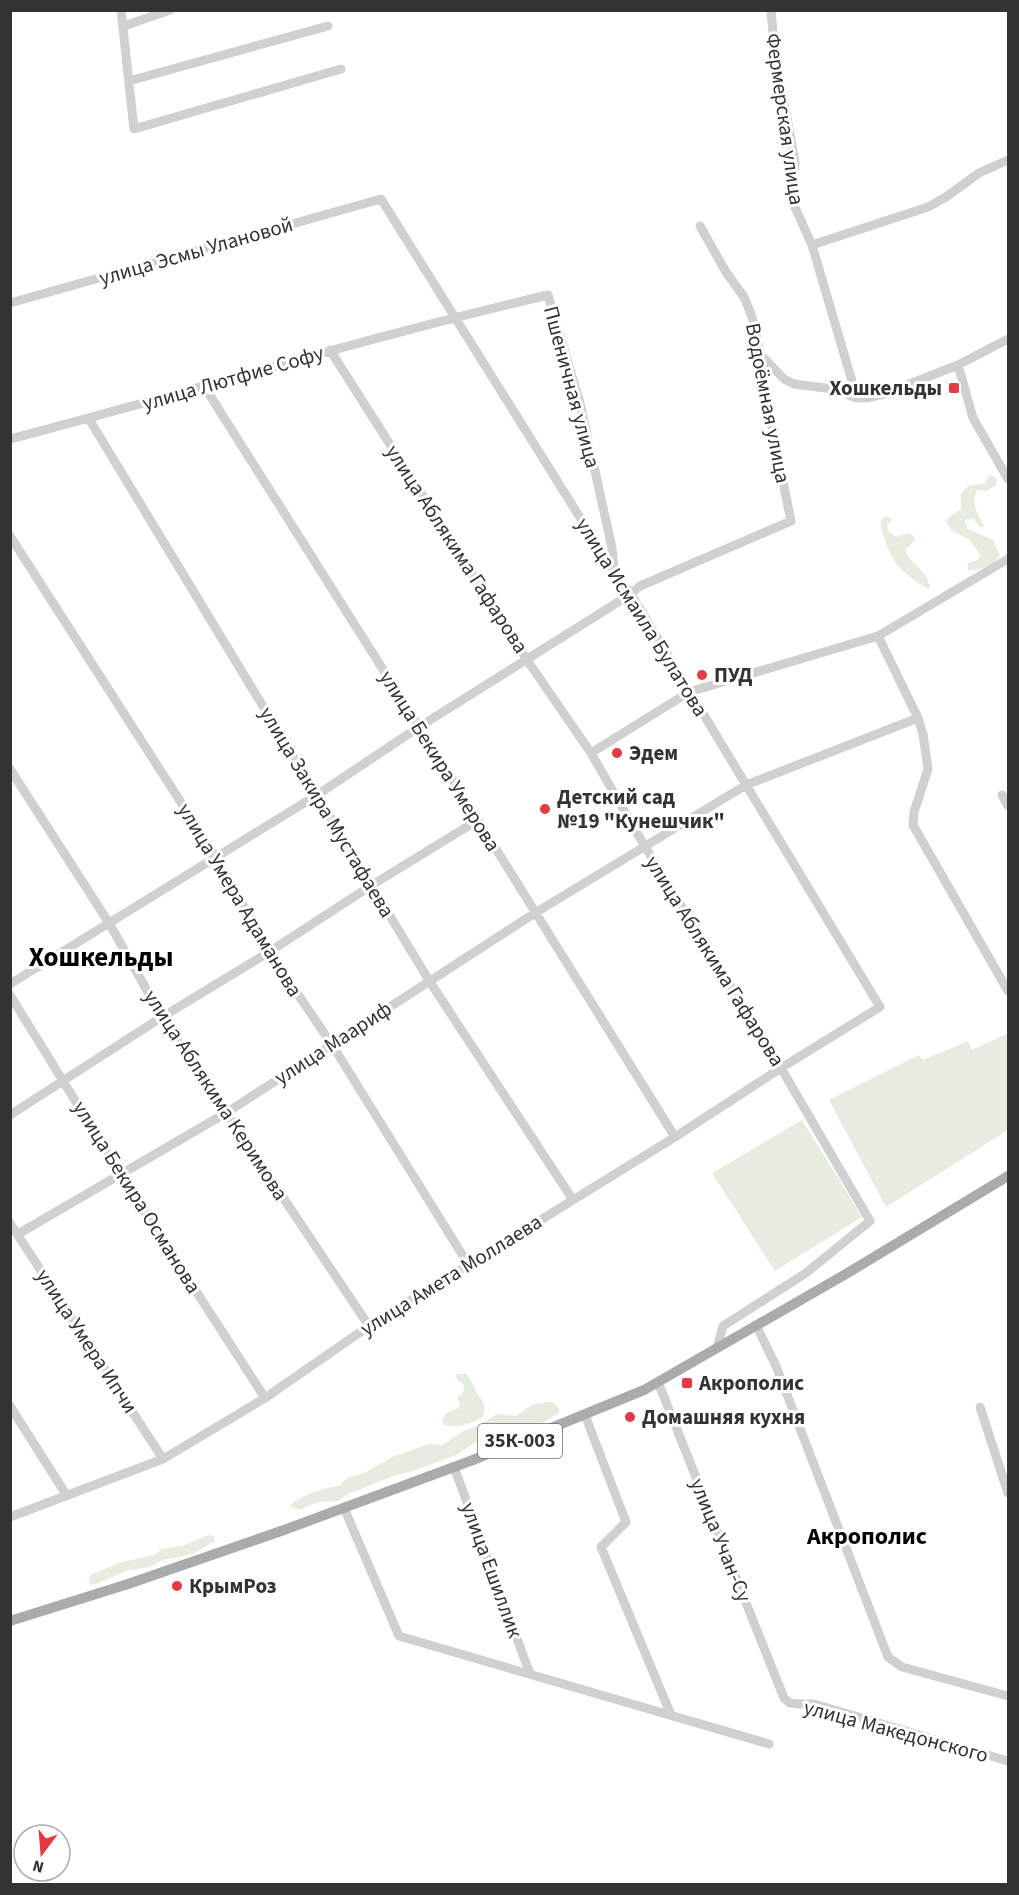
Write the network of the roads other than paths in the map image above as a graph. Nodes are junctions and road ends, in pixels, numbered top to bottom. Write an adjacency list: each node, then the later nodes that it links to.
1 (121, 10): 4 (street)
2 (170, 10): 4 (street)
3 (771, 10): 11 (street, Фермерская улица)
4 (124, 26): 7 (street)
5 (328, 26): 7 (street)
6 (341, 69): 7 (street)
7 (129, 81)
8 (1008, 160): 11 (street)
9 (381, 199): 12 (street, улица Эсмы Улановой); 13 (street, улица Исмаила Булатова)
10 (700, 226): 16 (street, Водоёмная улица)
11 (812, 245): 19 (street, Фермерская улица)
12 (10, 303)
13 (455, 317): 15 (street, улица Лютфие Софу); 25 (street, улица Исмаила Булатова); 25 (street, Пшеничная улица)
14 (1008, 339): 17 (street)
15 (330, 350): 18 (street, улица Лютфие Софу); 28 (street, улица Аблякима Гафарова)
16 (760, 356): 19 (street); 26 (street, Водоёмная улица)
17 (958, 365): 19 (street); 22 (street)
18 (204, 386): 20 (street, улица Лютфие Софу); 31 (street, улица Бекира Умерова)
19 (857, 398)
20 (89, 419): 21 (street, улица Лютфие Софу); 35 (street, улица Закира Мустафаева)
21 (10, 439)
22 (1008, 479)
23 (10, 537): 40 (street, улица Умера Адаманова)
24 (1008, 559): 27 (street)
25 (614, 572): 26 (street, улица Исмаила Булатова)
26 (631, 594): 28 (street); 29 (street, улица Исмаила Булатова)
27 (878, 636): 29 (street); 30 (street)
28 (527, 660): 31 (street); 32 (street, улица Аблякима Гафарова)
29 (689, 692): 32 (street); 34 (street, улица Исмаила Булатова)
30 (918, 718): 34 (street, улица Маариф); 47 (street)
31 (419, 727): 35 (street); 38 (street, улица Бекира Умерова)
32 (591, 753): 39 (street, улица Аблякима Гафарова)
33 (10, 769): 43 (street, улица Аблякима Керимова)
34 (746, 785): 39 (street, улица Маариф); 49 (street, улица Исмаила Булатова)
35 (317, 795): 40 (street); 41 (street, улица Закира Мустафаева)
36 (1002, 795): 37 (street)
37 (1008, 806)
38 (478, 819): 41 (street); 42 (street, улица Бекира Умерова)
39 (644, 845): 42 (street, улица Маариф); 52 (street, улица Аблякима Гафарова)
40 (216, 857): 43 (street); 44 (street, улица Умера Адаманова)
41 (372, 885): 44 (street); 45 (street, улица Закира Мустафаева)
42 (535, 913): 45 (street, улица Маариф); 56 (street, улица Бекира Умерова)
43 (109, 923): 46 (street); 50 (street, улица Аблякима Керимова)
44 (269, 952): 50 (street); 51 (street, улица Умера Адаманова)
45 (430, 982): 51 (street, улица Маариф); 59 (street, улица Закира Мустафаева)
46 (10, 984)
47 (1008, 991)
48 (10, 995): 53 (street, улица Бекира Османова)
49 (880, 1007): 52 (street, улица Амета Моллаева)
50 (162, 1017): 53 (street); 54 (street, улица Аблякима Керимова)
51 (331, 1043): 54 (street, улица Маариф); 62 (street, улица Умера Адаманова)
52 (781, 1068): 56 (street, улица Амета Моллаева); 65 (street, улица Аблякима Гафарова)
53 (64, 1082): 55 (street); 57 (street, улица Бекира Османова)
54 (226, 1113): 57 (street, улица Маариф); 64 (street, улица Аблякима Керимова)
55 (10, 1116)
56 (675, 1137): 59 (street, улица Амета Моллаева)
57 (121, 1175): 61 (street, улица Маариф); 67 (street, улица Бекира Османова)
58 (1008, 1176): 63 (main road, 35К-003)
59 (573, 1200): 62 (street, улица Амета Моллаева)
60 (10, 1223): 61 (street, улица Умера Ипчи)
61 (18, 1234): 71 (street, улица Умера Ипчи)
62 (468, 1264): 64 (street, улица Амета Моллаева)
63 (756, 1325): 65 (main road, 35К-003); 79 (street)
64 (369, 1326): 67 (street, улица Амета Моллаева)
65 (717, 1348): 66 (main road, 35К-003)
66 (658, 1382): 70 (main road, 35К-003); 80 (street, улица Учан-Су)
67 (265, 1398): 71 (street, улица Амета Моллаева)
68 (10, 1406): 74 (street)
69 (980, 1407): 73 (street)
70 (585, 1415): 72 (main road, 35К-003); 81 (street)
71 (163, 1460): 74 (street, улица Амета Моллаева)
72 (454, 1467): 75 (main road, 35К-003); 78 (street, улица Ешиллик)
73 (1008, 1493)
74 (67, 1496): 76 (street, улица Амета Моллаева)
75 (344, 1508): 77 (main road, 35К-003); 78 (street)
76 (10, 1517)
77 (10, 1621)
78 (530, 1674): 81 (street)
79 (1008, 1696)
80 (784, 1698): 83 (street, улица Македонского)
81 (671, 1715): 82 (street)
82 (770, 1744)
83 (1008, 1761)

